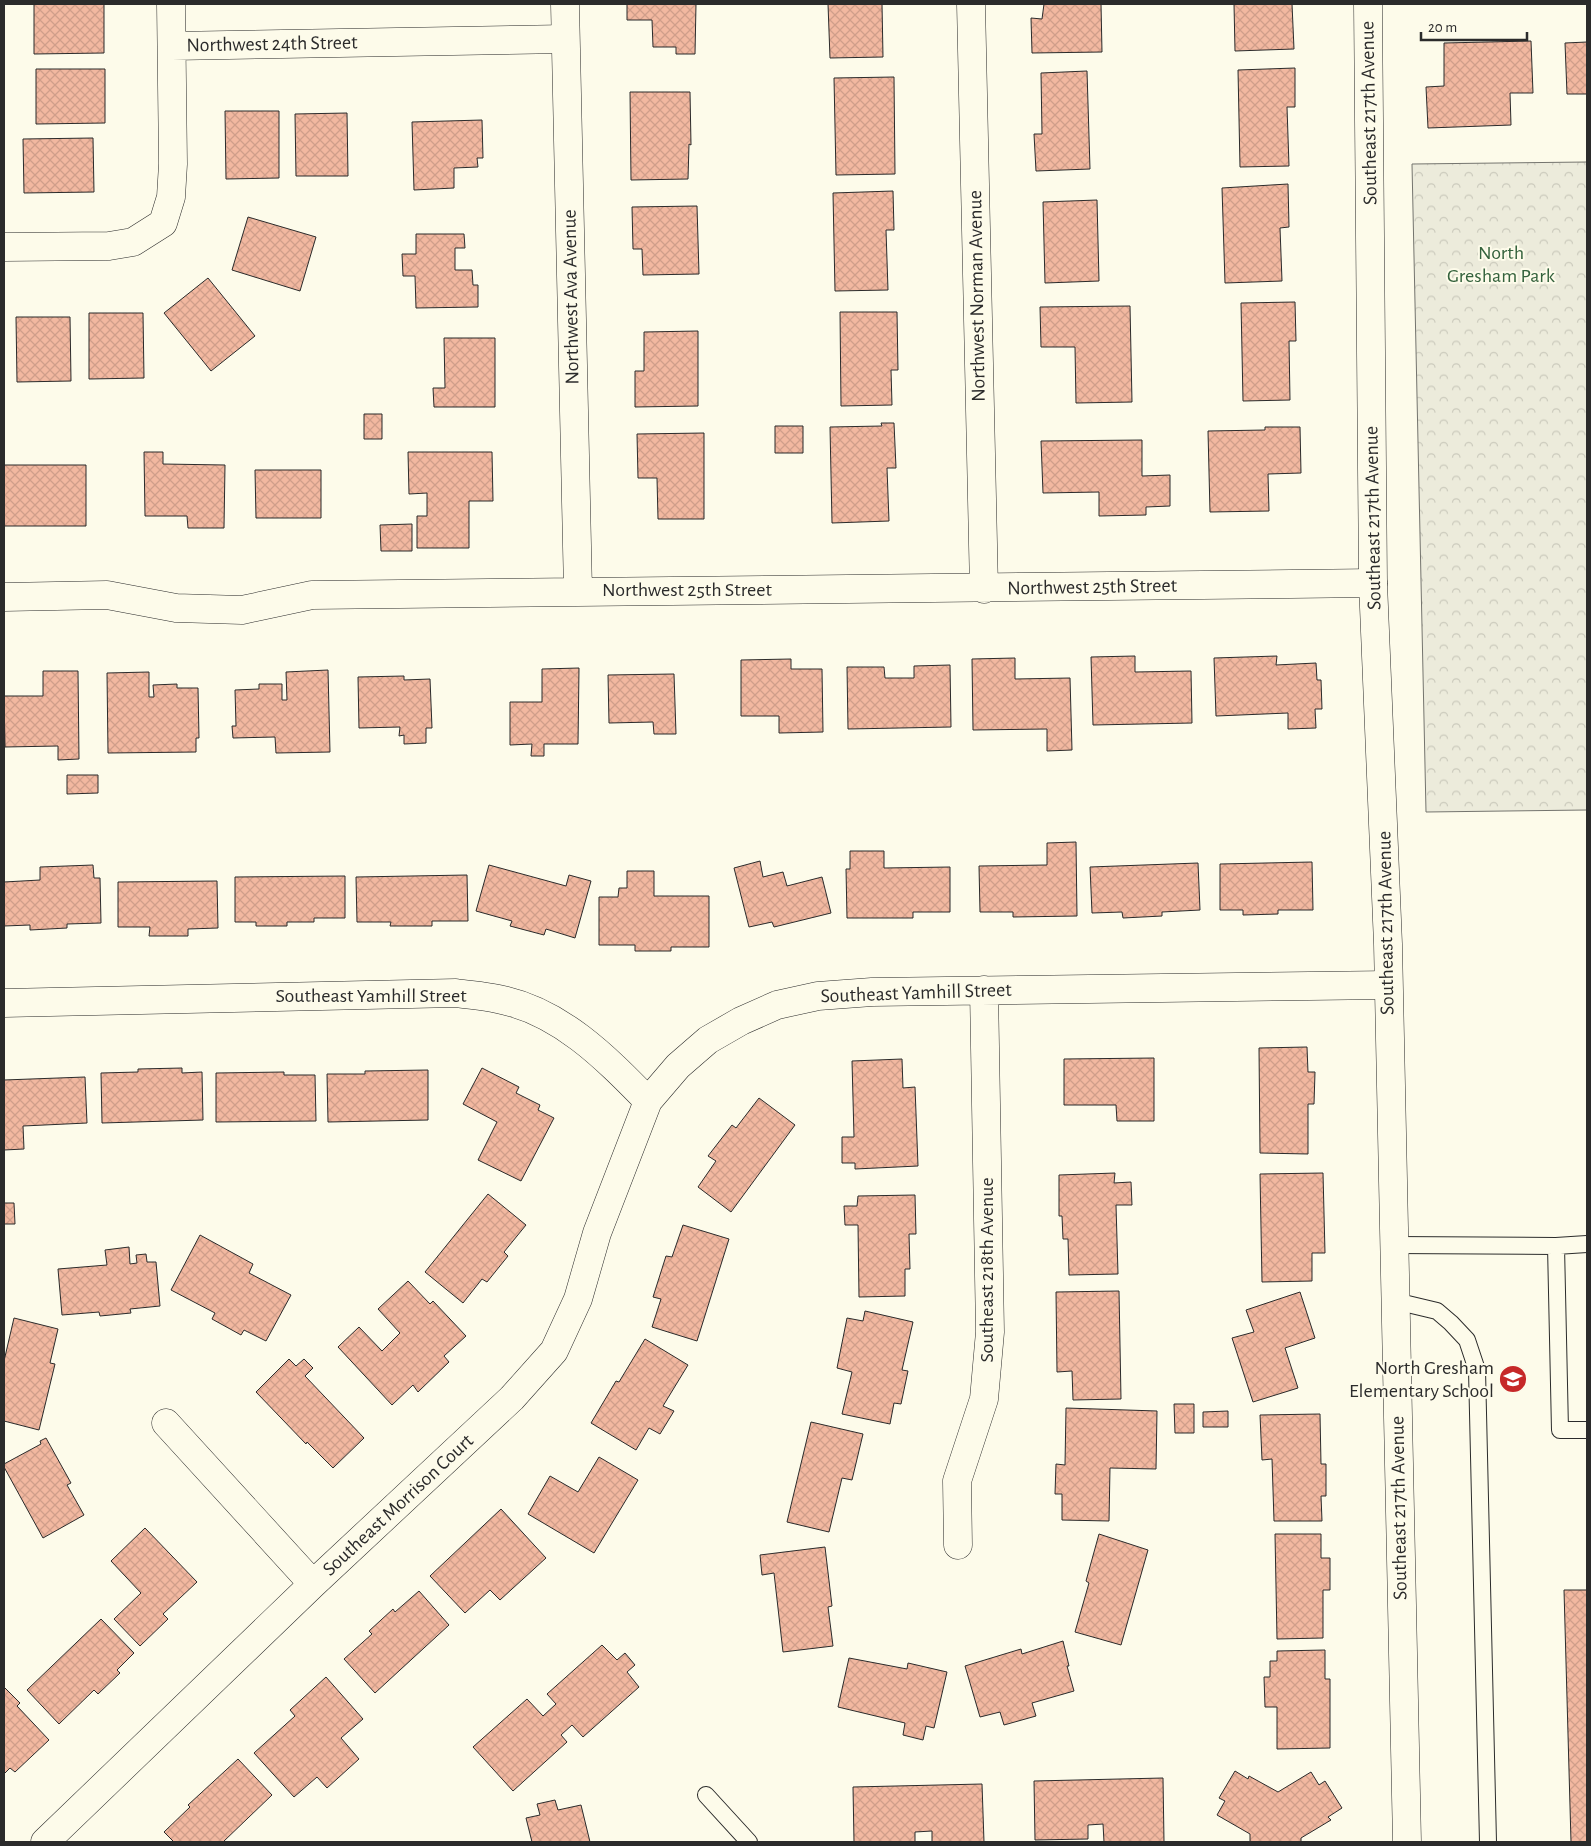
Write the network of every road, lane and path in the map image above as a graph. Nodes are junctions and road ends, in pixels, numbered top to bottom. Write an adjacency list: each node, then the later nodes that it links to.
1 (171, 4): 6 (street)
2 (565, 4): 5 (street, Northwest Ava Avenue)
3 (971, 4): 9 (street, Northwest Norman Avenue)
4 (1368, 4): 8 (street, Southeast 217th Avenue)
5 (565, 39): 6 (street, Northwest 24th Street); 10 (street, Northwest Ava Avenue)
6 (172, 46): 7 (street, Northwest 24th Street)
7 (4, 247)
8 (1373, 583): 9 (street, Northwest 25th Street); 12 (street, Southeast 217th Avenue)
9 (984, 589): 10 (street, Northwest 25th Street)
10 (578, 591): 11 (street, Northwest 25th Street)
11 (4, 597)
12 (1388, 985): 13 (street, Southeast Yamhill Street); 17 (street, Southeast 217th Avenue)
13 (984, 990): 15 (street, Southeast Yamhill Street); 22 (street, Southeast 218th Avenue)
14 (4, 1003): 15 (street, Southeast Yamhill Street)
15 (648, 1101): 23 (street, Southeast Morrison Court)
16 (1587, 1244): 18 (lane)
17 (1393, 1245): 18 (lane); 19 (street, Southeast 217th Avenue)
18 (1556, 1246): 21 (lane)
19 (1395, 1301): 27 (street, Southeast 217th Avenue); 28 (lane)
20 (166, 1423): 23 (street)
21 (1587, 1430)
22 (958, 1545)
23 (314, 1584): 25 (street, Southeast Morrison Court)
24 (706, 1795): 26 (lane)
25 (46, 1842)
26 (749, 1842)
27 (1407, 1842)
28 (1488, 1842)

